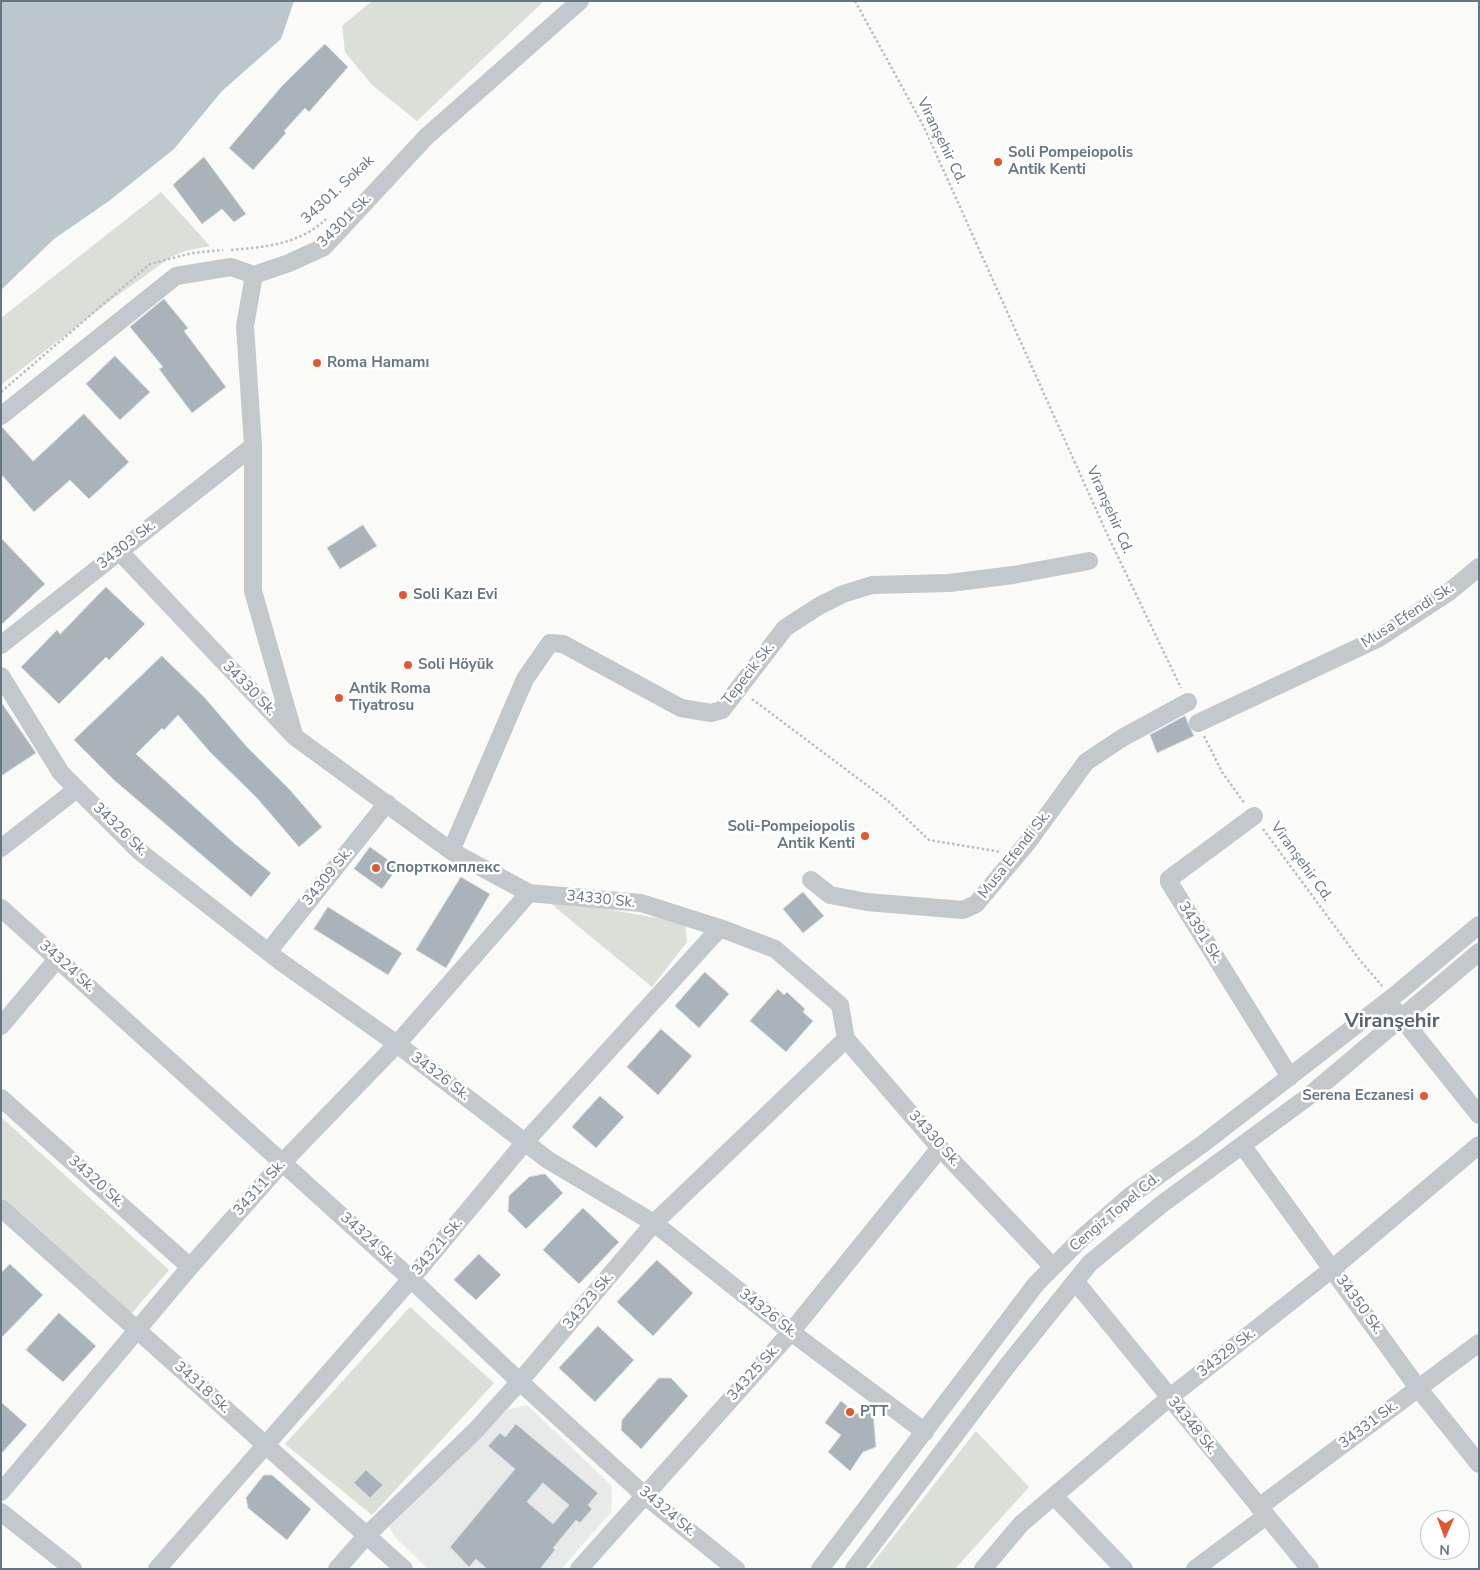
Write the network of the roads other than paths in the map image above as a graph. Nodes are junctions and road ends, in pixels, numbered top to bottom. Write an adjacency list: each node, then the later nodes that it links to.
1 (580, 1): 2 (street, 34301 Sk.)
2 (254, 275): 3 (street); 4 (street)
3 (1, 416)
4 (253, 446): 5 (street, 34303 Sk.); 12 (street)
5 (119, 551): 8 (street, 34303 Sk.); 12 (street, 34330 Sk.)
6 (1089, 561): 17 (street, Tepecik Sk.)
7 (1479, 567): 11 (street, Musa Efendi Sk.)
8 (1, 645)
9 (1, 676): 13 (street, 34326 Sk.)
10 (1188, 702): 18 (street, Musa Efendi Sk.)
11 (1198, 723)
12 (295, 737): 14 (street, 34330 Sk.)
13 (77, 789): 16 (street); 23 (street, 34326 Sk.)
14 (387, 803): 17 (street, 34330 Sk.); 23 (street, 34309 Sk.)
15 (1254, 816): 31 (street, 34391 Sk.)
16 (1, 848)
17 (451, 851): 19 (street, 34330 Sk.)
18 (811, 880)
19 (529, 893): 22 (street, 34330 Sk.); 30 (street, 34311 Sk.)
20 (1, 908): 25 (street, 34324 Sk.)
21 (1479, 925): 26 (street, Cengiz Topel Cd.)
22 (720, 928): 29 (street, 34330 Sk.); 34 (street, 34321 Sk.)
23 (268, 952): 30 (street, 34326 Sk.)
24 (1479, 952): 27 (street, Cengiz Topel Cd.)
25 (58, 958): 28 (street); 38 (street, 34324 Sk.)
26 (1390, 999): 27 (street); 31 (street, Cengiz Topel Cd.)
27 (1401, 1018): 33 (street); 35 (street, Cengiz Topel Cd.)
28 (1, 1026)
29 (846, 1039): 37 (street, 34330 Sk.); 40 (street, 34323 Sk.)
30 (397, 1044): 34 (street, 34326 Sk.); 38 (street, 34311 Sk.)
31 (1290, 1077): 42 (street, Cengiz Topel Cd.)
32 (1, 1098): 41 (street, 34320 Sk.)
33 (1479, 1115)
34 (525, 1142): 40 (street, 34326 Sk.); 44 (street, 34321 Sk.)
35 (1242, 1145): 43 (street, 34350 Sk.); 45 (street, Cengiz Topel Cd.)
36 (1479, 1145): 43 (street, 34329 Sk.)
37 (940, 1148): 42 (street, 34330 Sk.); 47 (street, 34325 Sk.)
38 (282, 1163): 41 (street, 34311 Sk.); 44 (street, 34324 Sk.)
39 (1, 1208): 46 (street, 34318 Sk.)
40 (654, 1223): 47 (street, 34326 Sk.); 49 (street, 34323 Sk.)
41 (190, 1267): 46 (street, 34311 Sk.)
42 (1053, 1267): 52 (street, Cengiz Topel Cd.)
43 (1332, 1269): 50 (street, 34350 Sk.); 51 (street, 34329 Sk.)
44 (412, 1279): 49 (street, 34324 Sk.); 53 (street, 34321 Sk.)
45 (1075, 1281): 51 (street, 34348 Sk.); 68 (street, Cengiz Topel Cd.)
46 (137, 1330): 53 (street, 34318 Sk.); 55 (street, 34311 Sk.)
47 (791, 1332): 52 (street, 34326 Sk.); 56 (street, 34325 Sk.)
48 (1479, 1343): 50 (street, 34331 Sk.)
49 (520, 1382): 56 (street, 34324 Sk.); 60 (street, 34323 Sk.)
50 (1418, 1388): 54 (street, 34350 Sk.); 58 (street, 34331 Sk.)
51 (1169, 1398): 57 (street, 34329 Sk.); 58 (street, 34348 Sk.)
52 (924, 1432): 67 (street, Cengiz Topel Cd.)
53 (266, 1445): 60 (street, 34318 Sk.); 62 (street, 34321 Sk.)
54 (1479, 1464)
55 (1, 1492)
56 (644, 1495): 65 (street, 34325 Sk.); 66 (street, 34324 Sk.)
57 (1054, 1496): 69 (street, 34329 Sk.); 70 (street)
58 (1262, 1511): 71 (street, 34331 Sk.); 72 (street, 34348 Sk.)
59 (1, 1512): 61 (street)
60 (367, 1535): 63 (street, 34323 Sk.); 64 (street, 34318 Sk.)
61 (73, 1569)
62 (157, 1569)
63 (337, 1569)
64 (404, 1569)
65 (579, 1569)
66 (736, 1569)
67 (820, 1569)
68 (854, 1569)
69 (983, 1569)
70 (1124, 1569)
71 (1195, 1569)
72 (1310, 1569)

